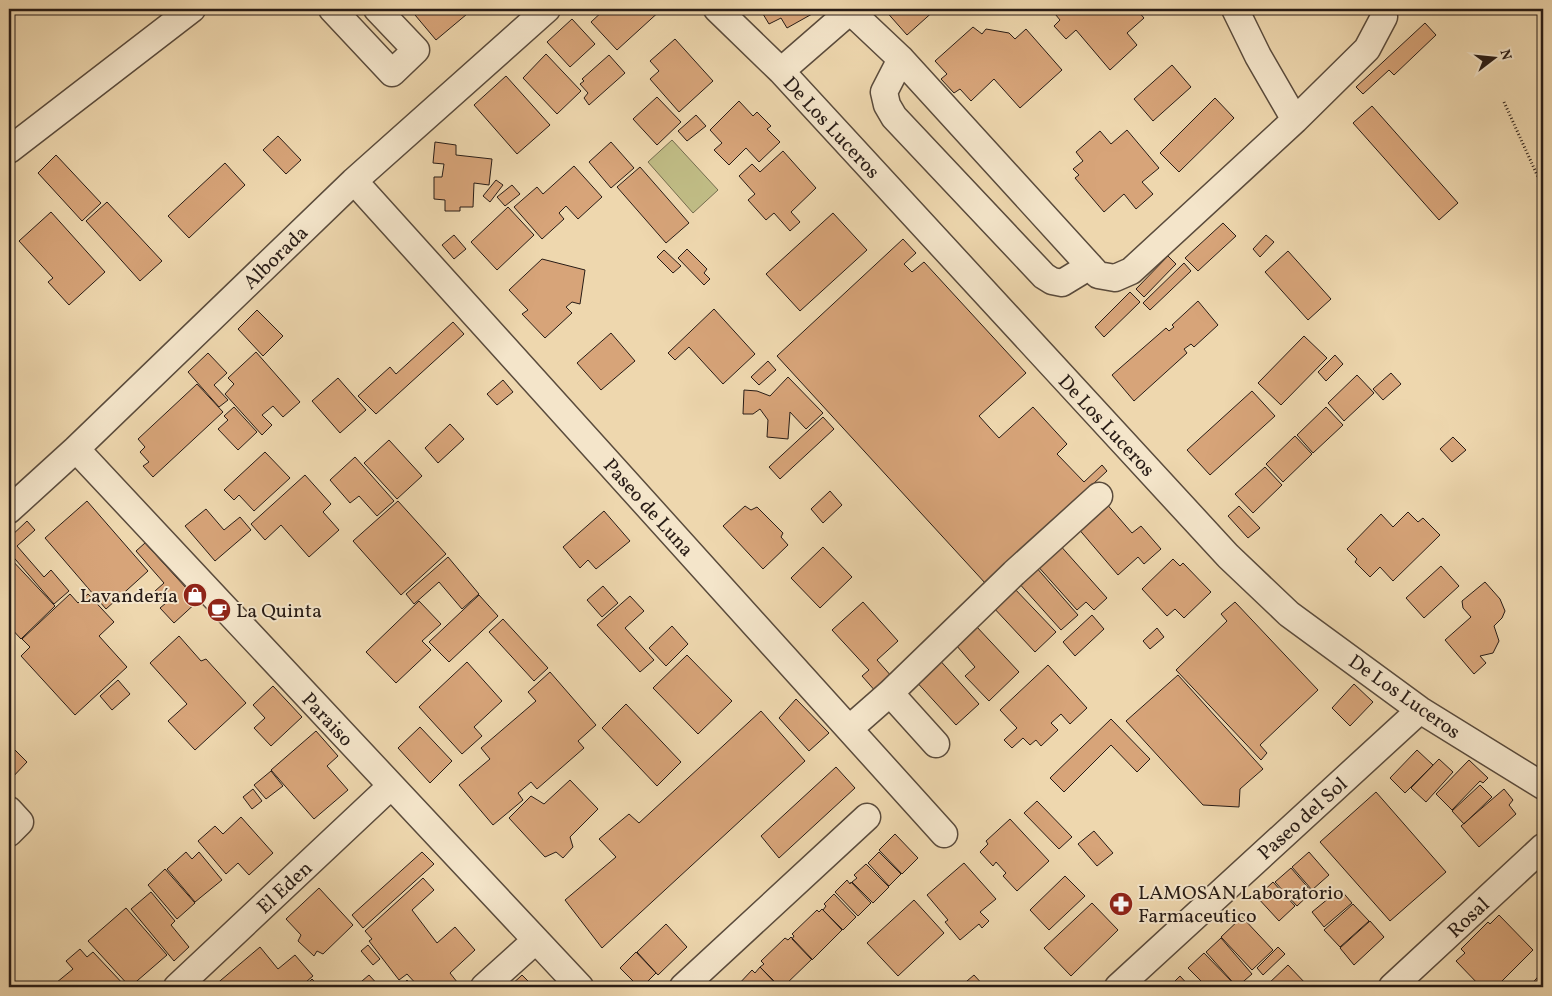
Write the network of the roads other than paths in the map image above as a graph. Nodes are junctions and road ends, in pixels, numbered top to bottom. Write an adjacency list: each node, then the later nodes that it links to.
1 (192, 9): 12 (street)
2 (332, 9): 3 (street)
3 (377, 9)
4 (547, 9): 13 (street, Alborada)
5 (717, 9): 10 (street, De Los Luceros)
6 (1235, 9): 11 (street)
7 (1383, 9): 11 (street)
8 (849, 10): 9 (street); 10 (street)
9 (901, 59): 14 (street); 14 (street)
10 (780, 70): 19 (street, De Los Luceros)
11 (1295, 120): 14 (street)
12 (9, 150)
13 (354, 181): 15 (street, Alborada); 20 (street, Paseo de Luna)
14 (1090, 266)
15 (76, 449): 17 (street, Alborada); 22 (street, Paraiso)
16 (1099, 496): 18 (street)
17 (9, 510)
18 (890, 694): 20 (street); 21 (street)
19 (1420, 710): 23 (street, De Los Luceros); 34 (street, Paseo del Sol)
20 (849, 729): 27 (street, Paseo de Luna)
21 (936, 744)
22 (390, 786): 29 (street, Paraiso); 30 (street, El Eden)
23 (1543, 786)
24 (9, 810): 26 (street)
25 (867, 817): 33 (street)
26 (9, 833)
27 (944, 834)
28 (1543, 847): 35 (street, Rosal)
29 (536, 940): 31 (street); 32 (street, Paraiso)
30 (177, 987)
31 (484, 987)
32 (580, 987)
33 (683, 987)
34 (1118, 987)
35 (1392, 987)

